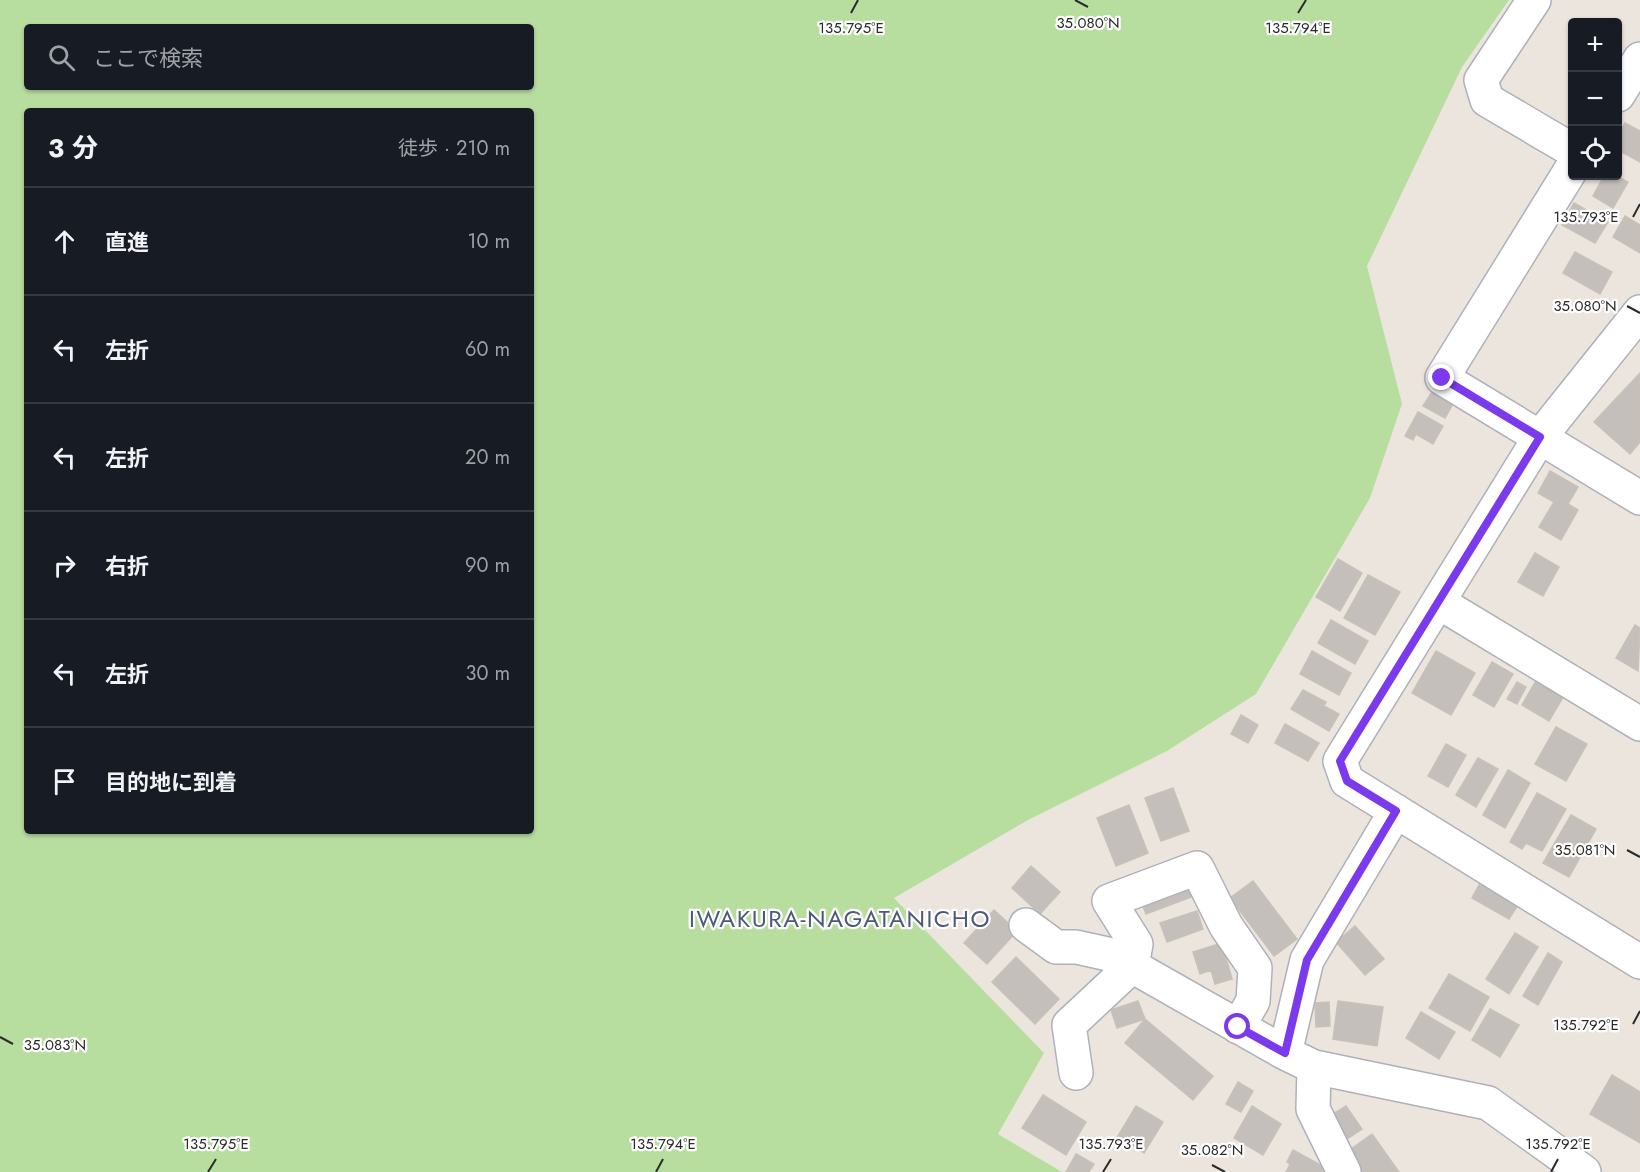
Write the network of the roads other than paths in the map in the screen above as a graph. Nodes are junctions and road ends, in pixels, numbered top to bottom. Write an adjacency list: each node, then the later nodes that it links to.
1 (1534, 0): 4 (street)
2 (1640, 59): 3 (street)
3 (1622, 87)
4 (1568, 148)
5 (1568, 174): 7 (street)
6 (1640, 312): 7 (street)
7 (1540, 437): 8 (street); 9 (street)
8 (1640, 498)
9 (1440, 603): 10 (street); 11 (street)
10 (1640, 724)
11 (1396, 811): 13 (street); 16 (street)
12 (1026, 925): 14 (street)
13 (1640, 962)
14 (1132, 966): 15 (street); 15 (street); 18 (street)
15 (1238, 1027): 16 (street)
16 (1285, 1053): 17 (street)
17 (1314, 1067): 19 (street); 20 (street)
18 (1076, 1073)
19 (1344, 1172)
20 (1584, 1172)

